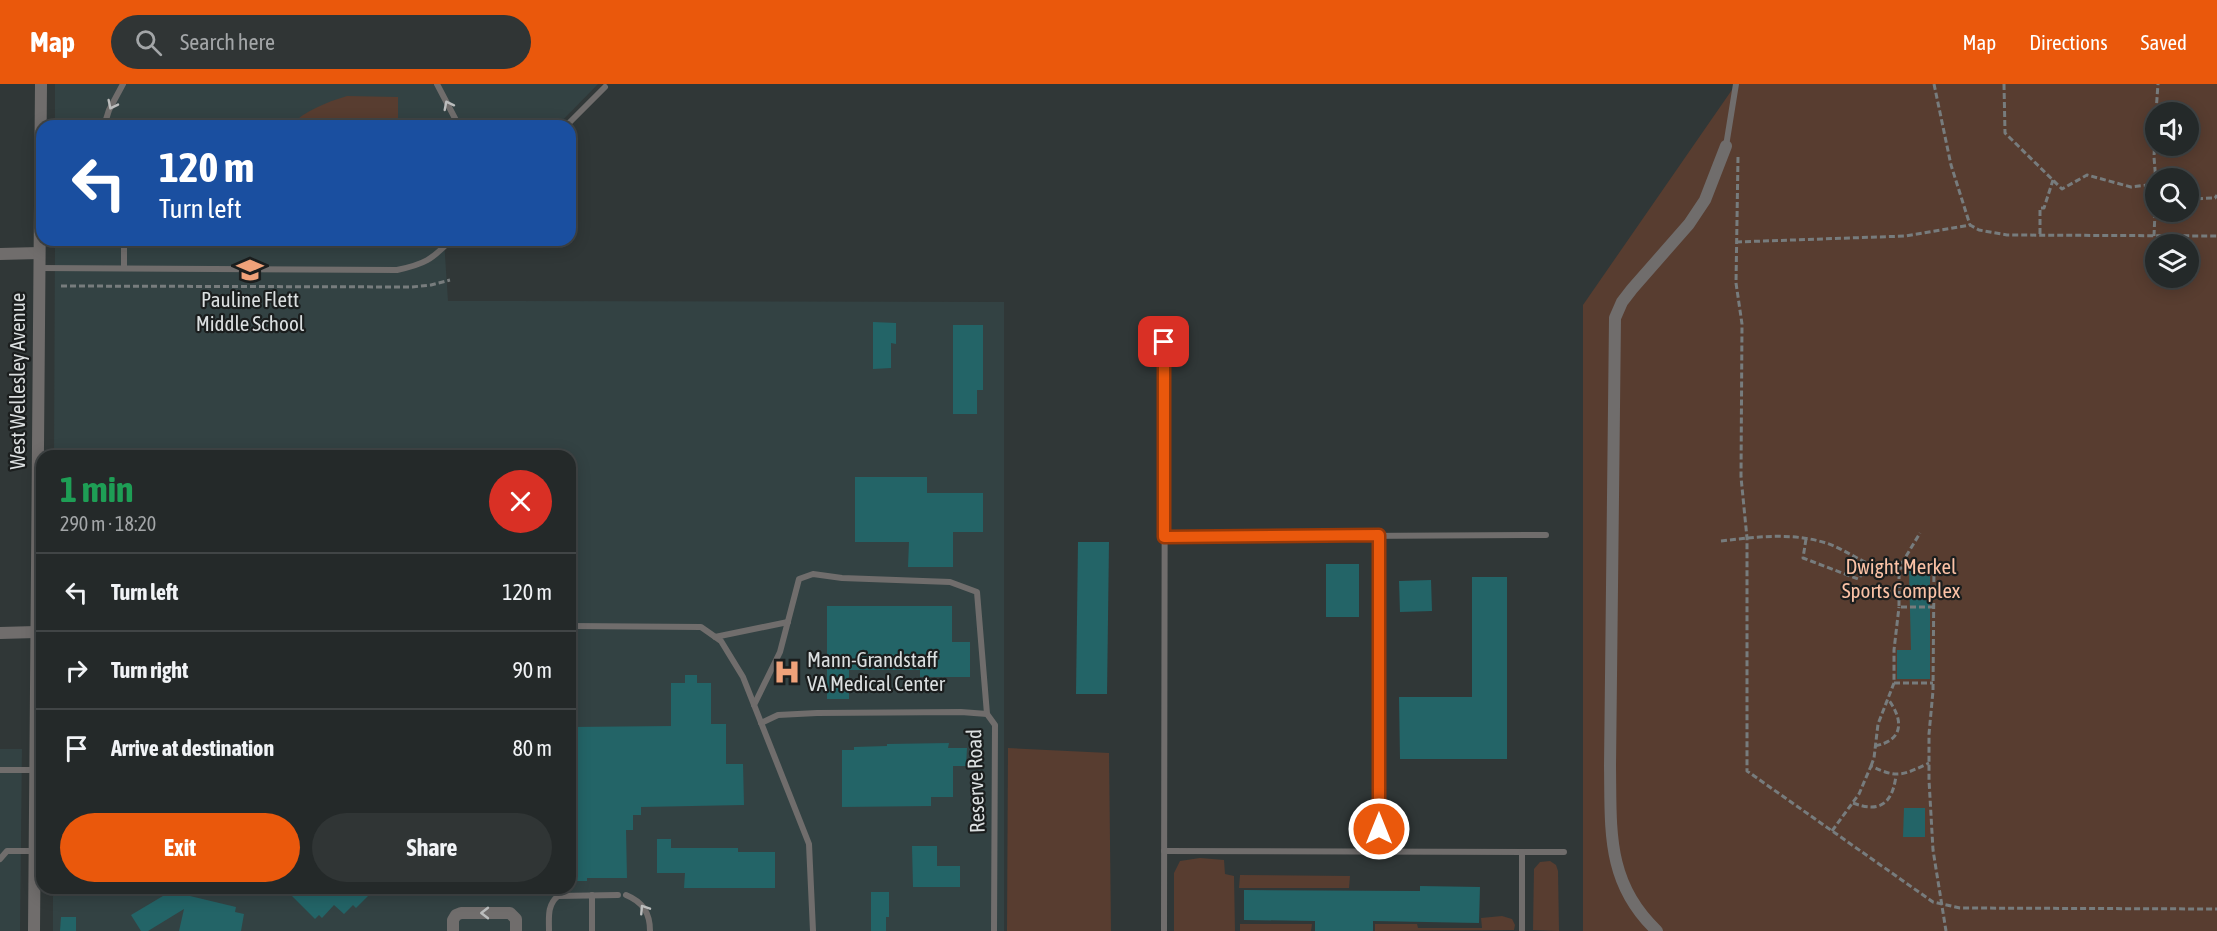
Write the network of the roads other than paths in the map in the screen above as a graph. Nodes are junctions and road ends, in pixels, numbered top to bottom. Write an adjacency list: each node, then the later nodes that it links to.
1 (41, 84): 6 (street, West Wellesley Avenue)
2 (123, 84): 7 (lane, one-way to 7)
3 (437, 84): 8 (lane, one-way to 3)
4 (1736, 84): 10 (lane)
5 (605, 87): 9 (lane)
6 (41, 120)
7 (106, 120)
8 (456, 120)
9 (572, 120)
10 (1726, 146): 53 (street)
11 (39, 246): 14 (street, West Wellesley Avenue)
12 (124, 246): 17 (lane)
13 (445, 246): 17 (lane)
14 (39, 253): 15 (street); 16 (street, West Wellesley Avenue)
15 (0, 254)
16 (39, 268): 17 (lane); 19 (street, West Wellesley Avenue)
17 (124, 268)
18 (1164, 320): 22 (lane)
19 (39, 450)
20 (1379, 535): 21 (lane); 22 (lane); 36 (lane)
21 (1546, 535)
22 (1164, 537): 35 (lane)
23 (788, 622): 27 (lane); 28 (lane); 29 (lane)
24 (576, 626): 27 (lane)
25 (36, 632): 26 (street)
26 (0, 633)
27 (715, 637): 28 (lane)
28 (754, 705): 30 (lane)
29 (987, 714): 30 (lane, Reserve Road); 50 (lane, Reserve Road)
30 (761, 723): 49 (lane)
31 (36, 736): 33 (street, West Wellesley Avenue)
32 (0, 770): 33 (lane)
33 (35, 770): 34 (street, West Wellesley Avenue)
34 (34, 851): 39 (lane); 43 (street, West Wellesley Avenue)
35 (1164, 851): 36 (lane); 51 (lane)
36 (1379, 851): 37 (lane)
37 (1522, 852): 38 (lane); 52 (lane)
38 (1564, 852)
39 (0, 859)
40 (592, 895): 41 (lane); 46 (lane); 47 (lane)
41 (618, 895)
42 (626, 895): 48 (lane, one-way to 42)
43 (34, 931)
44 (453, 931): 45 (street, one-way to 44)
45 (516, 931)
46 (549, 931)
47 (592, 931)
48 (650, 931)
49 (813, 931)
50 (994, 931)
51 (1164, 931)
52 (1522, 931)
53 (1657, 931)

